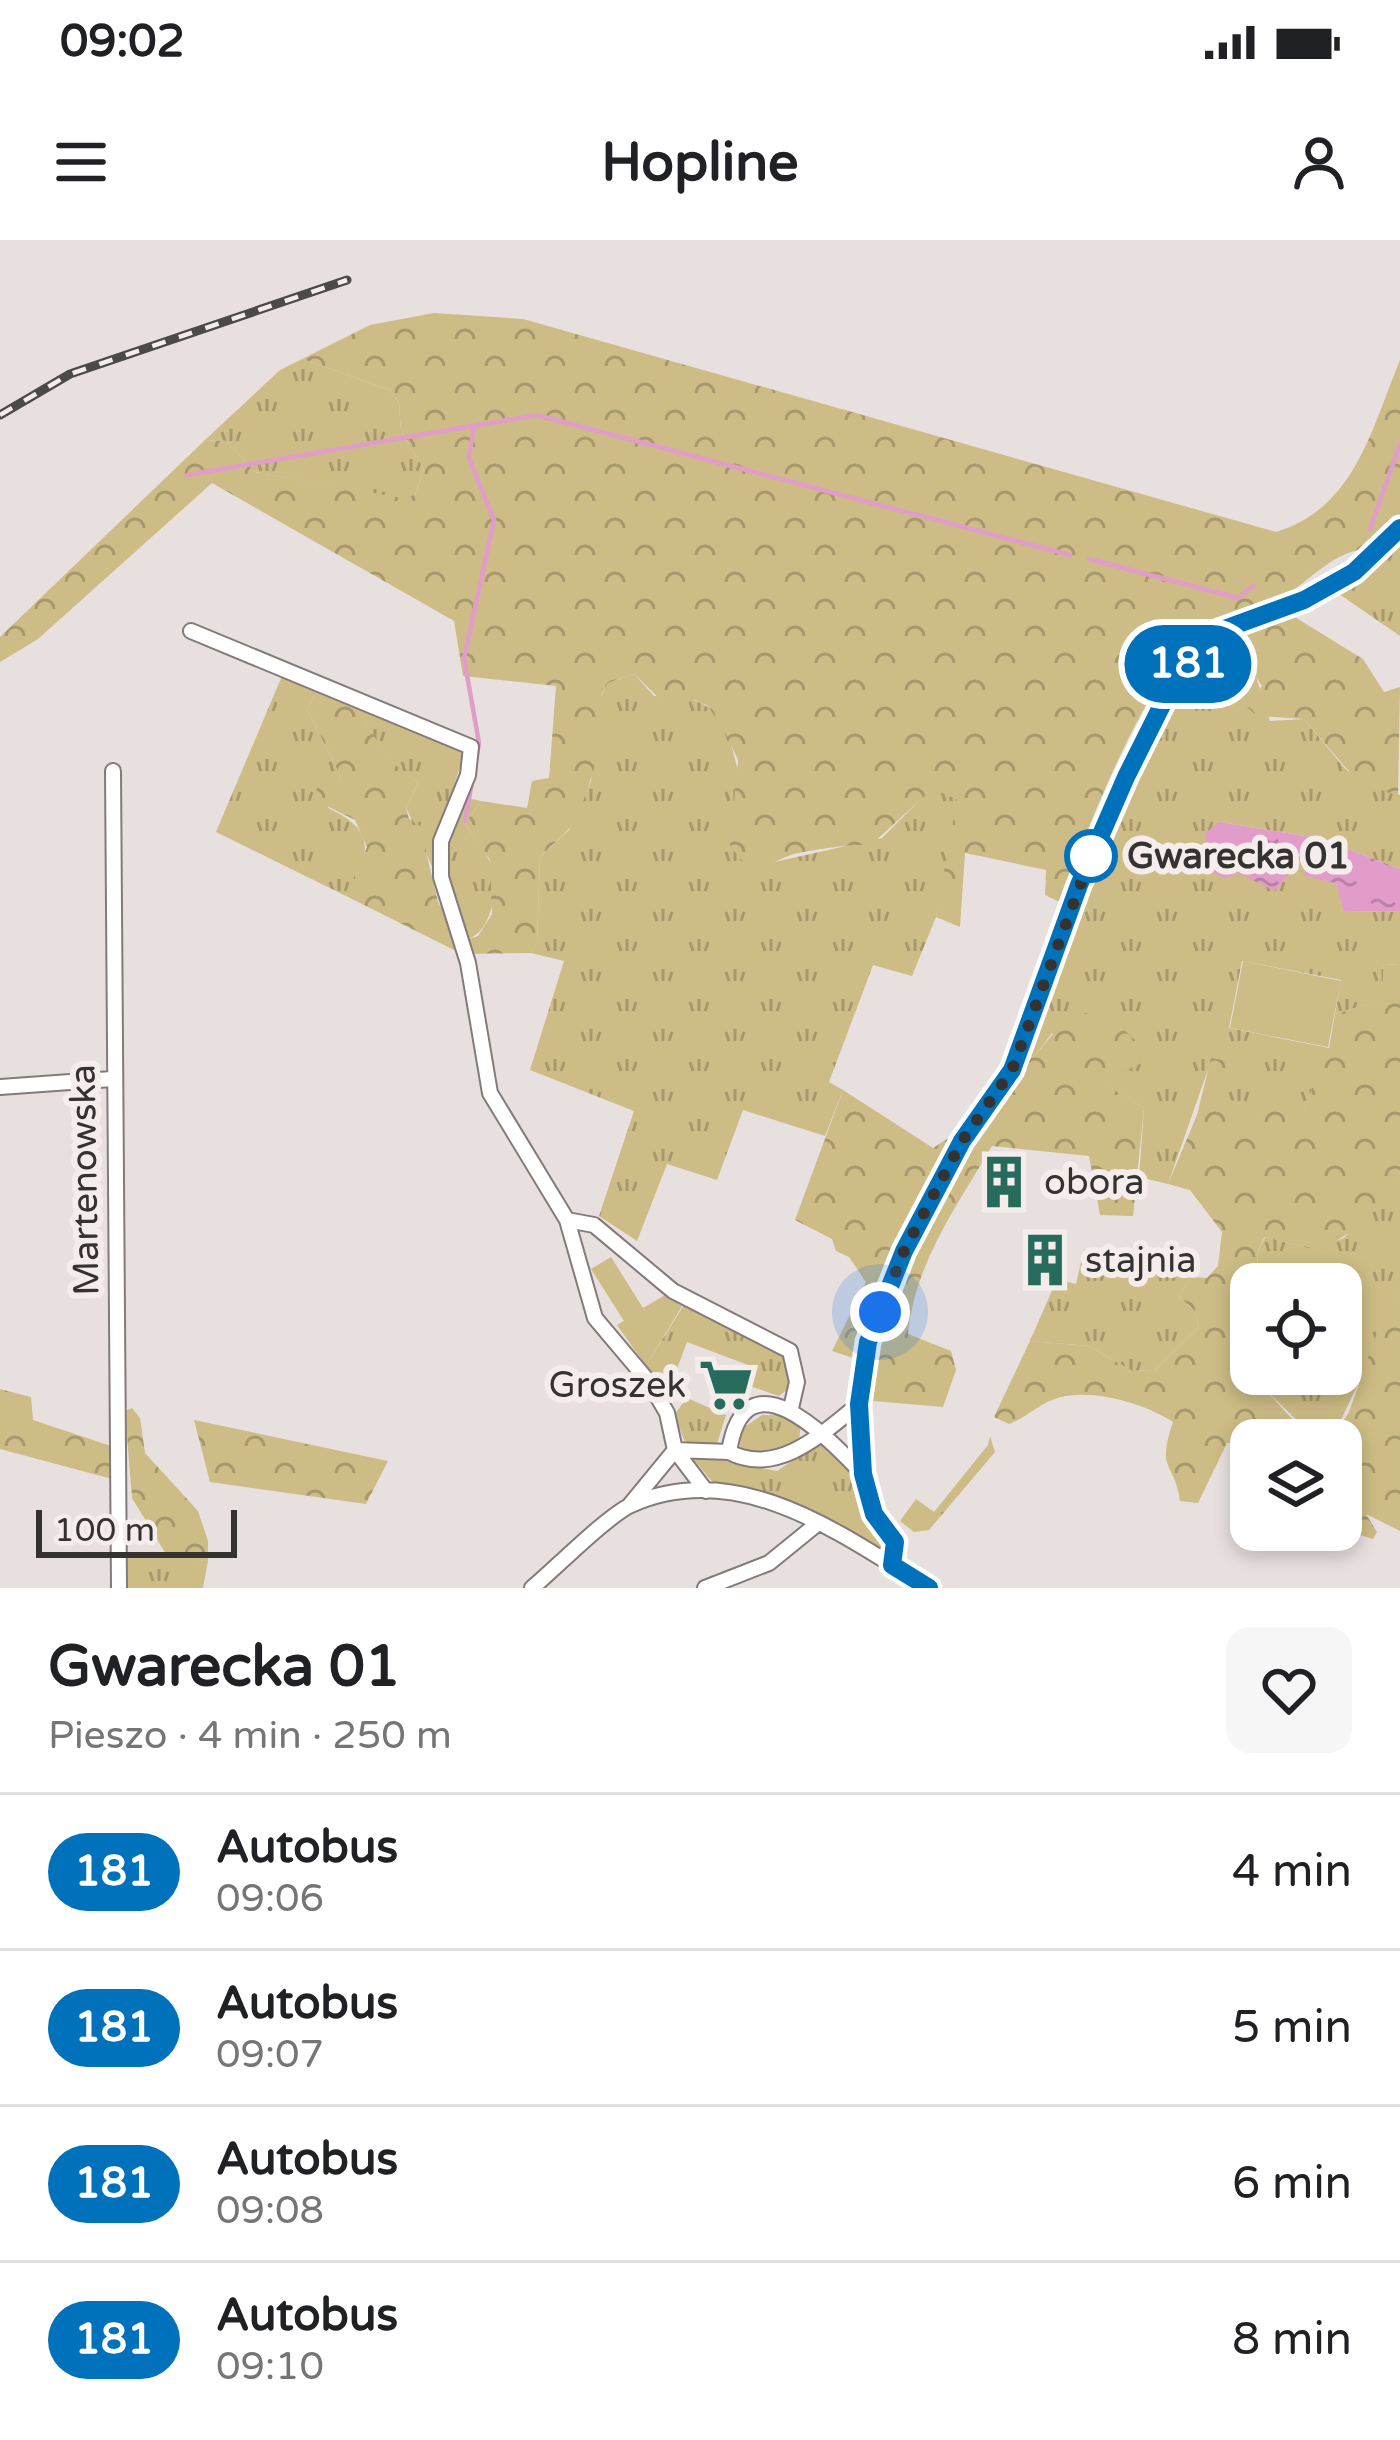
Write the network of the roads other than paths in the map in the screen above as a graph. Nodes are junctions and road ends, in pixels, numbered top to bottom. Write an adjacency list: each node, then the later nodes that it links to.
1 (1400, 528): 7 (street)
2 (191, 631): 6 (street)
3 (113, 771): 4 (street, Martenowska)
4 (112, 1079): 5 (street); 17 (street, Martenowska)
5 (0, 1087)
6 (567, 1220): 8 (street); 10 (street)
7 (859, 1404): 9 (street); 12 (street)
8 (791, 1408): 9 (street); 11 (street)
9 (821, 1431): 11 (street); 12 (street)
10 (675, 1450): 11 (street); 13 (street); 14 (street)
11 (729, 1452)
12 (863, 1474): 16 (street)
13 (706, 1491): 14 (street); 15 (street)
14 (628, 1506): 18 (street)
15 (817, 1524): 16 (street); 19 (street)
16 (892, 1565): 20 (street)
17 (119, 1588)
18 (532, 1588)
19 (705, 1588)
20 (929, 1588)

